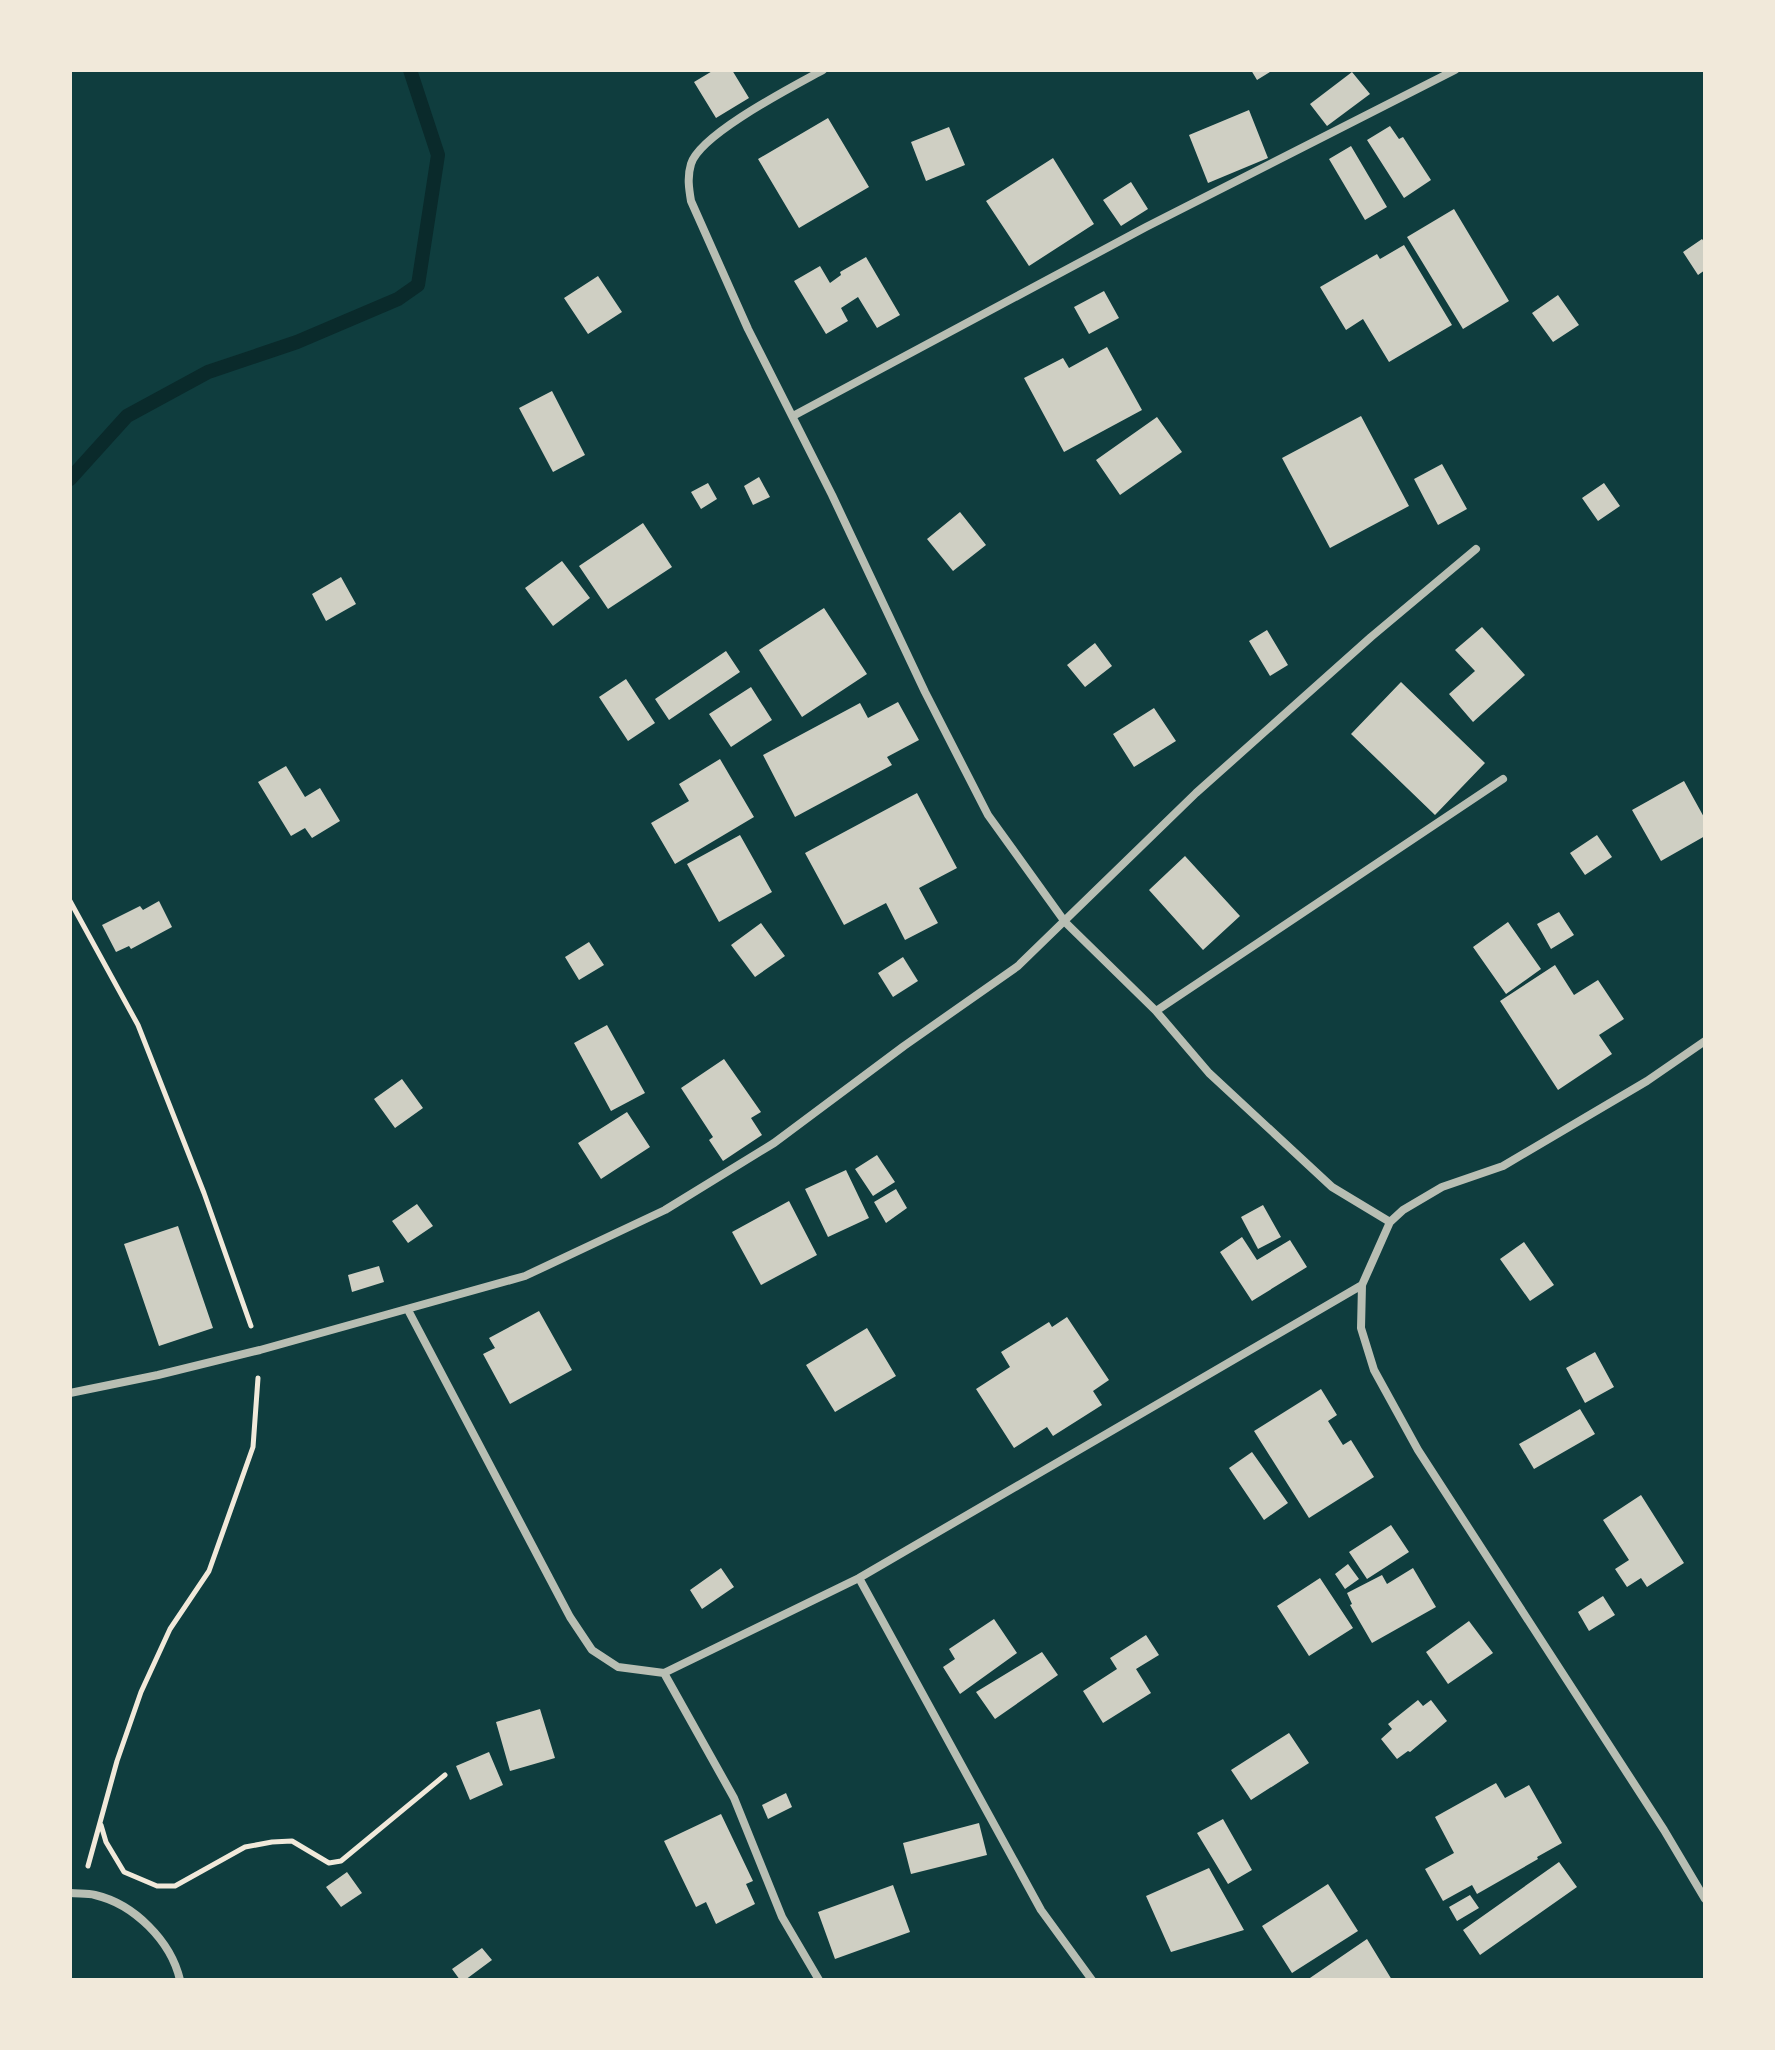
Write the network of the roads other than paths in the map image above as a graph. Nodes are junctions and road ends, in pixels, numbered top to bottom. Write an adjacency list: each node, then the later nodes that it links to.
1 (823, 70): 3 (street)
2 (1455, 70): 3 (street)
3 (793, 416): 6 (street)
4 (1476, 549): 6 (street)
5 (1503, 779): 7 (street)
6 (1065, 922): 7 (street); 11 (street)
7 (1156, 1011): 9 (street)
8 (1705, 1041): 9 (street)
9 (1390, 1222): 10 (street)
10 (1362, 1285): 13 (street); 16 (street)
11 (408, 1310): 12 (street); 14 (street)
12 (70, 1393)
13 (859, 1578): 14 (street); 19 (street)
14 (664, 1673): 18 (street)
15 (75, 1893): 17 (street)
16 (1705, 1899)
17 (180, 1980)
18 (819, 1980)
19 (1092, 1980)

